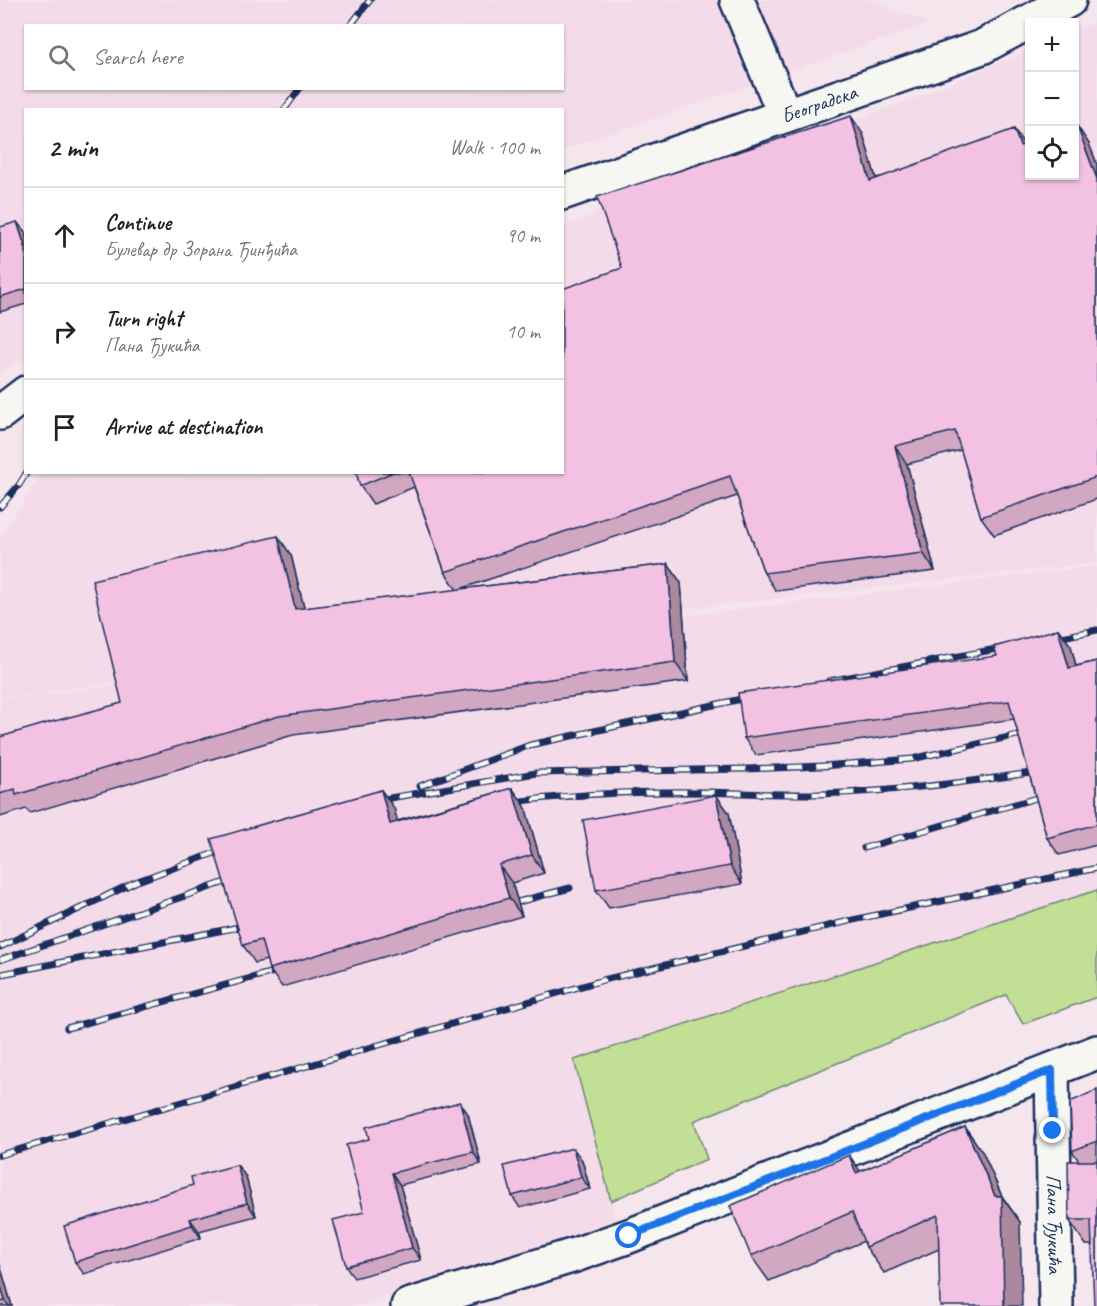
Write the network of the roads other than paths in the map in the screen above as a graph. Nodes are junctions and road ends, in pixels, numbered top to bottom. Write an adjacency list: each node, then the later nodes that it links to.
1 (737, 0): 3 (street)
2 (1069, 0): 3 (street, Београдска)
3 (784, 115): 4 (street, Београдска)
4 (564, 192)
5 (24, 395): 6 (street)
6 (0, 413)
7 (1097, 1052): 8 (street)
8 (1052, 1070): 9 (street); 10 (street, Пана Ђукића)
9 (408, 1306)
10 (1056, 1306)

